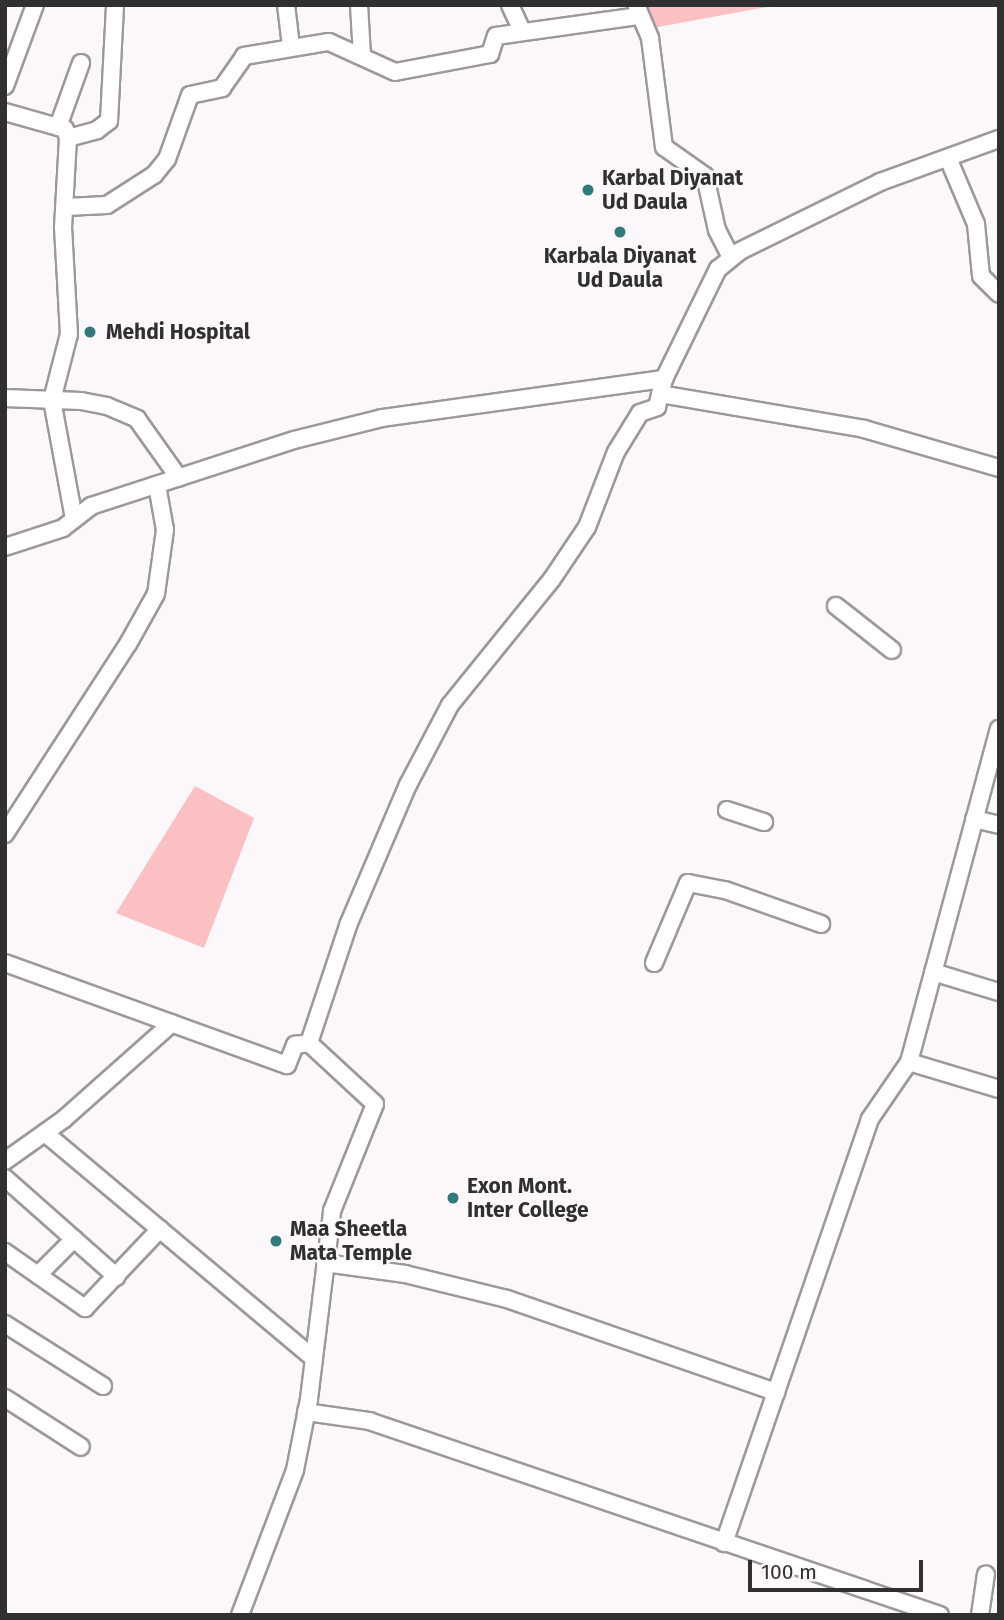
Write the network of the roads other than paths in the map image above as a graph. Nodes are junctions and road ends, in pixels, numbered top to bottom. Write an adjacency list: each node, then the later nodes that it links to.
1 (35, 5): 11 (street)
2 (115, 5): 13 (street)
3 (286, 5): 8 (street)
4 (359, 5): 9 (street)
5 (510, 5): 7 (street)
6 (637, 10): 7 (street); 17 (street)
7 (522, 31): 9 (street)
8 (291, 46): 9 (street); 16 (street)
9 (362, 55)
10 (81, 63): 13 (street)
11 (5, 86)
12 (5, 112): 13 (street)
13 (63, 133): 16 (street)
14 (999, 139): 15 (street)
15 (948, 158): 17 (street); 18 (street)
16 (66, 207): 21 (street)
17 (731, 258): 19 (street)
18 (999, 294)
19 (662, 387): 22 (street); 23 (street); 41 (street)
20 (5, 398): 21 (street)
21 (52, 400): 23 (street); 25 (street)
22 (999, 468)
23 (179, 478): 24 (street)
24 (157, 485): 25 (street); 34 (street)
25 (74, 519): 26 (street)
26 (5, 547)
27 (835, 606): 28 (street)
28 (892, 650)
29 (999, 729): 31 (street)
30 (727, 810): 32 (street)
31 (974, 819): 33 (street); 38 (street)
32 (764, 822)
33 (999, 825)
34 (5, 834)
35 (821, 924): 37 (street)
36 (5, 963): 40 (street)
37 (654, 963)
38 (933, 972): 39 (street); 42 (street)
39 (999, 992)
40 (172, 1023): 41 (street); 44 (street)
41 (309, 1043): 50 (street)
42 (909, 1062): 43 (street); 56 (street)
43 (999, 1089)
44 (45, 1133): 45 (street); 47 (street)
45 (5, 1161)
46 (5, 1178): 48 (street)
47 (160, 1229): 52 (street); 54 (street)
48 (74, 1239): 51 (street); 52 (street)
49 (5, 1252): 51 (street)
50 (325, 1262): 54 (street); 56 (street)
51 (38, 1275): 52 (street)
52 (117, 1277)
53 (6, 1327): 55 (street)
54 (314, 1359): 58 (street)
55 (103, 1386)
56 (776, 1392): 60 (street)
57 (5, 1398): 59 (street)
58 (306, 1412): 60 (street); 62 (street)
59 (81, 1447)
60 (724, 1543): 63 (street)
61 (986, 1574): 64 (street)
62 (240, 1615)
63 (940, 1615)
64 (980, 1615)

